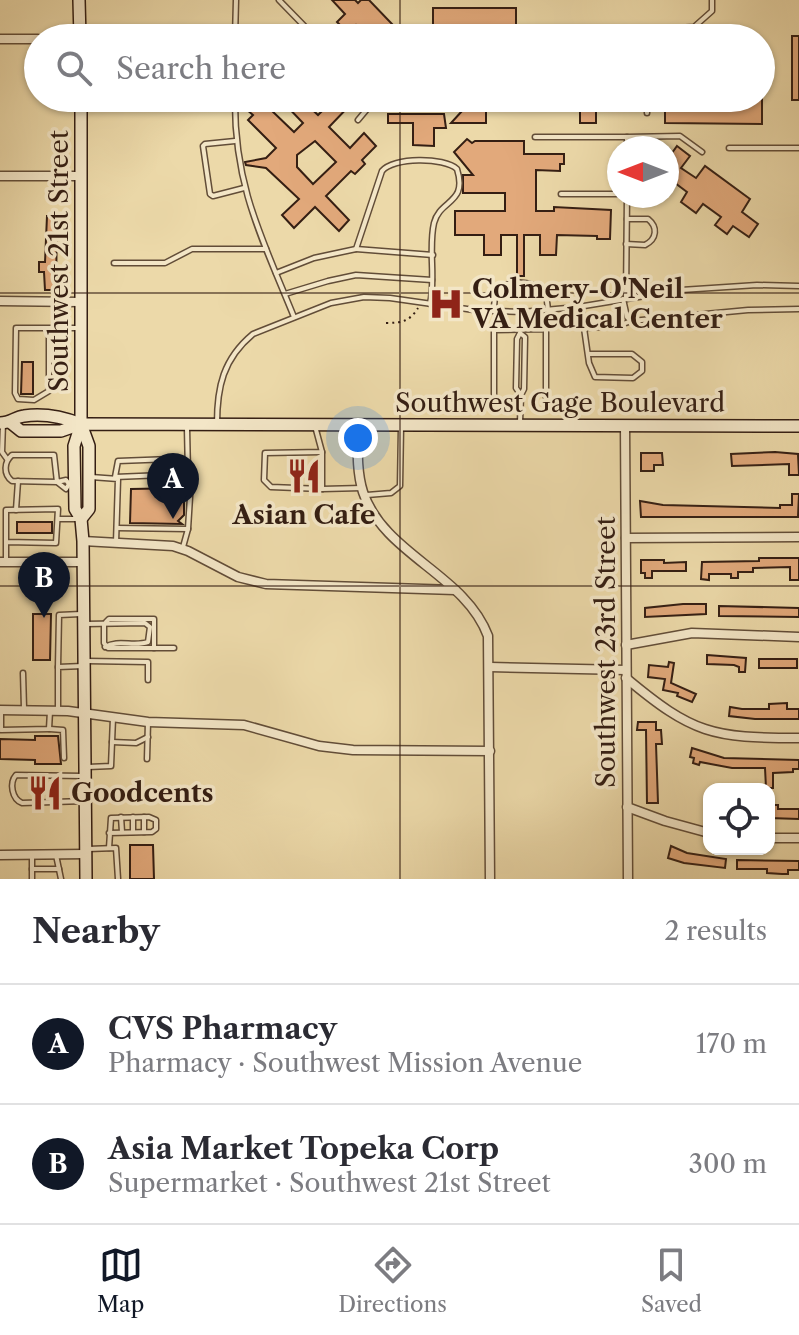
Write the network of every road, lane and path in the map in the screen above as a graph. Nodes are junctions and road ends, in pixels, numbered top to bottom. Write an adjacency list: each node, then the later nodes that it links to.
1 (79, 0): 5 (main road)
2 (236, 0): 6 (lane)
3 (279, 0): 7 (lane)
4 (712, 0): 8 (lane)
5 (80, 24)
6 (235, 24)
7 (302, 24)
8 (697, 24)
9 (0, 39): 10 (street)
10 (24, 39)
11 (81, 112): 23 (main road, Southwest 21st Street)
12 (235, 112): 18 (lane)
13 (365, 112): 14 (lane)
14 (358, 120)
15 (679, 136): 21 (lane)
16 (535, 137): 17 (lane)
17 (607, 137)
18 (236, 141): 24 (lane); 24 (lane)
19 (729, 148): 20 (lane)
20 (799, 148)
21 (702, 152)
22 (0, 176): 23 (street)
23 (82, 176): 40 (main road, Southwest 21st Street)
24 (244, 188): 30 (lane)
25 (561, 194): 26 (lane)
26 (607, 194)
27 (627, 208): 28 (lane)
28 (627, 219): 29 (lane); 29 (lane)
29 (626, 244): 38 (lane)
30 (266, 249): 33 (lane); 34 (lane)
31 (356, 249): 32 (lane); 32 (lane); 34 (lane)
32 (433, 255): 35 (lane)
33 (114, 263)
34 (276, 273): 37 (lane)
35 (432, 280): 37 (lane); 42 (lane)
36 (799, 286): 38 (lane)
37 (285, 294): 48 (lane)
38 (625, 299): 43 (lane); 49 (lane)
39 (0, 301): 40 (street)
40 (80, 302): 52 (main road, Southwest 21st Street)
41 (420, 303): 42 (lane); 48 (lane); 50 (path)
42 (430, 304): 46 (lane)
43 (581, 307): 45 (lane); 53 (lane)
44 (799, 309): 49 (lane)
45 (548, 310): 46 (lane); 47 (lane)
46 (494, 311): 47 (lane)
47 (520, 312): 54 (lane)
48 (294, 317): 66 (lane)
49 (631, 321): 53 (lane)
50 (386, 323)
51 (49, 328): 52 (lane); 56 (lane); 56 (lane)
52 (80, 328): 62 (main road, Southwest 21st Street)
53 (584, 328): 55 (lane)
54 (520, 331): 57 (lane); 58 (lane); 67 (lane)
55 (588, 354): 55 (lane)
56 (34, 400): 59 (lane)
57 (546, 404)
58 (494, 406)
59 (34, 416): 60 (main road, Southwest Gage Boulevard); 62 (main road, Southwest Gage Boulevard)
60 (5, 423): 62 (main road, Southwest Gage Boulevard); 70 (lane)
61 (315, 423): 63 (main road, Southwest Gage Boulevard); 66 (main road, Southwest Gage Boulevard); 71 (lane)
62 (81, 424): 65 (main road, Southwest Gage Boulevard); 75 (main road, Southwest 21st Street); 79 (main road, Southwest 21st Street)
63 (358, 424): 64 (main road, Southwest Gage Boulevard); 81 (street)
64 (401, 424): 67 (main road, Southwest Gage Boulevard); 81 (lane)
65 (187, 425): 66 (main road, Southwest Gage Boulevard); 74 (lane)
66 (217, 425)
67 (520, 425): 68 (main road, Southwest Gage Boulevard)
68 (625, 425): 69 (main road, Southwest Gage Boulevard); 88 (street, Southwest 23rd Street)
69 (799, 426)
70 (1, 452): 72 (lane)
71 (322, 452): 80 (lane); 80 (lane)
72 (7, 459): 77 (lane); 78 (lane)
73 (172, 474): 74 (lane); 76 (lane); 76 (lane)
74 (188, 474): 86 (lane)
75 (89, 477): 76 (lane); 84 (main road, Southwest 21st Street)
76 (115, 477): 85 (lane)
77 (18, 481): 78 (lane); 82 (lane)
78 (57, 482): 79 (lane)
79 (70, 486): 84 (main road, Southwest 21st Street)
80 (322, 489): 81 (lane)
81 (363, 491): 95 (street)
82 (16, 510): 83 (lane); 90 (lane)
83 (58, 519): 84 (lane); 90 (lane)
84 (81, 519): 89 (main road, Southwest 21st Street)
85 (117, 528): 86 (lane); 91 (lane)
86 (188, 529): 92 (lane)
87 (799, 537): 88 (street)
88 (626, 538): 99 (street, Southwest 23rd Street)
89 (83, 541): 91 (street); 94 (main road, Southwest 21st Street)
90 (6, 542): 93 (lane)
91 (116, 543): 92 (street)
92 (182, 549): 95 (street)
93 (3, 562): 94 (street)
94 (83, 562): 96 (main road, Southwest 21st Street)
95 (455, 590): 105 (street)
96 (84, 619): 97 (lane); 103 (main road, Southwest 21st Street); 104 (lane)
97 (104, 624): 100 (lane); 100 (lane); 101 (lane)
98 (799, 637): 99 (street)
99 (626, 645): 107 (street, Southwest 23rd Street)
100 (105, 647): 101 (lane)
101 (154, 648): 102 (lane)
102 (174, 648)
103 (85, 664): 104 (lane); 108 (lane); 112 (main road, Southwest 21st Street)
104 (58, 667): 111 (lane)
105 (490, 667): 107 (street); 119 (street)
106 (23, 673): 110 (lane)
107 (626, 674): 117 (street); 124 (street, Southwest 23rd Street)
108 (148, 680)
109 (0, 710): 110 (street); 115 (lane)
110 (24, 711): 111 (street)
111 (54, 711): 112 (street); 115 (lane)
112 (85, 713): 113 (street); 122 (main road, Southwest 21st Street)
113 (113, 717): 114 (street); 118 (lane)
114 (148, 722): 116 (lane); 119 (street)
115 (49, 729): 120 (lane)
116 (148, 737): 118 (lane); 121 (lane)
117 (799, 738)
118 (112, 742): 122 (lane)
119 (490, 751): 146 (street)
120 (64, 758)
121 (147, 759)
122 (86, 772): 123 (main road, Southwest 21st Street); 123 (lane)
123 (86, 801): 136 (main road, Southwest 21st Street)
124 (627, 807): 128 (street); 147 (street, Southwest 23rd Street)
125 (121, 817): 126 (lane); 129 (lane); 132 (lane)
126 (133, 817): 127 (lane); 130 (lane)
127 (144, 817): 131 (lane); 131 (lane)
128 (703, 831)
129 (122, 832): 130 (lane); 132 (lane)
130 (133, 832): 131 (lane)
131 (144, 832)
132 (109, 833): 135 (lane)
133 (775, 838): 134 (street)
134 (799, 838)
135 (109, 848): 136 (lane); 145 (lane)
136 (86, 852): 139 (street); 144 (main road, Southwest 21st Street)
137 (0, 855): 138 (street)
138 (32, 855): 139 (street); 140 (lane)
139 (56, 855): 141 (lane)
140 (32, 869): 141 (lane); 142 (lane)
141 (59, 869): 143 (lane)
142 (32, 879)
143 (61, 879)
144 (86, 879)
145 (118, 879)
146 (490, 879)
147 (628, 879)

